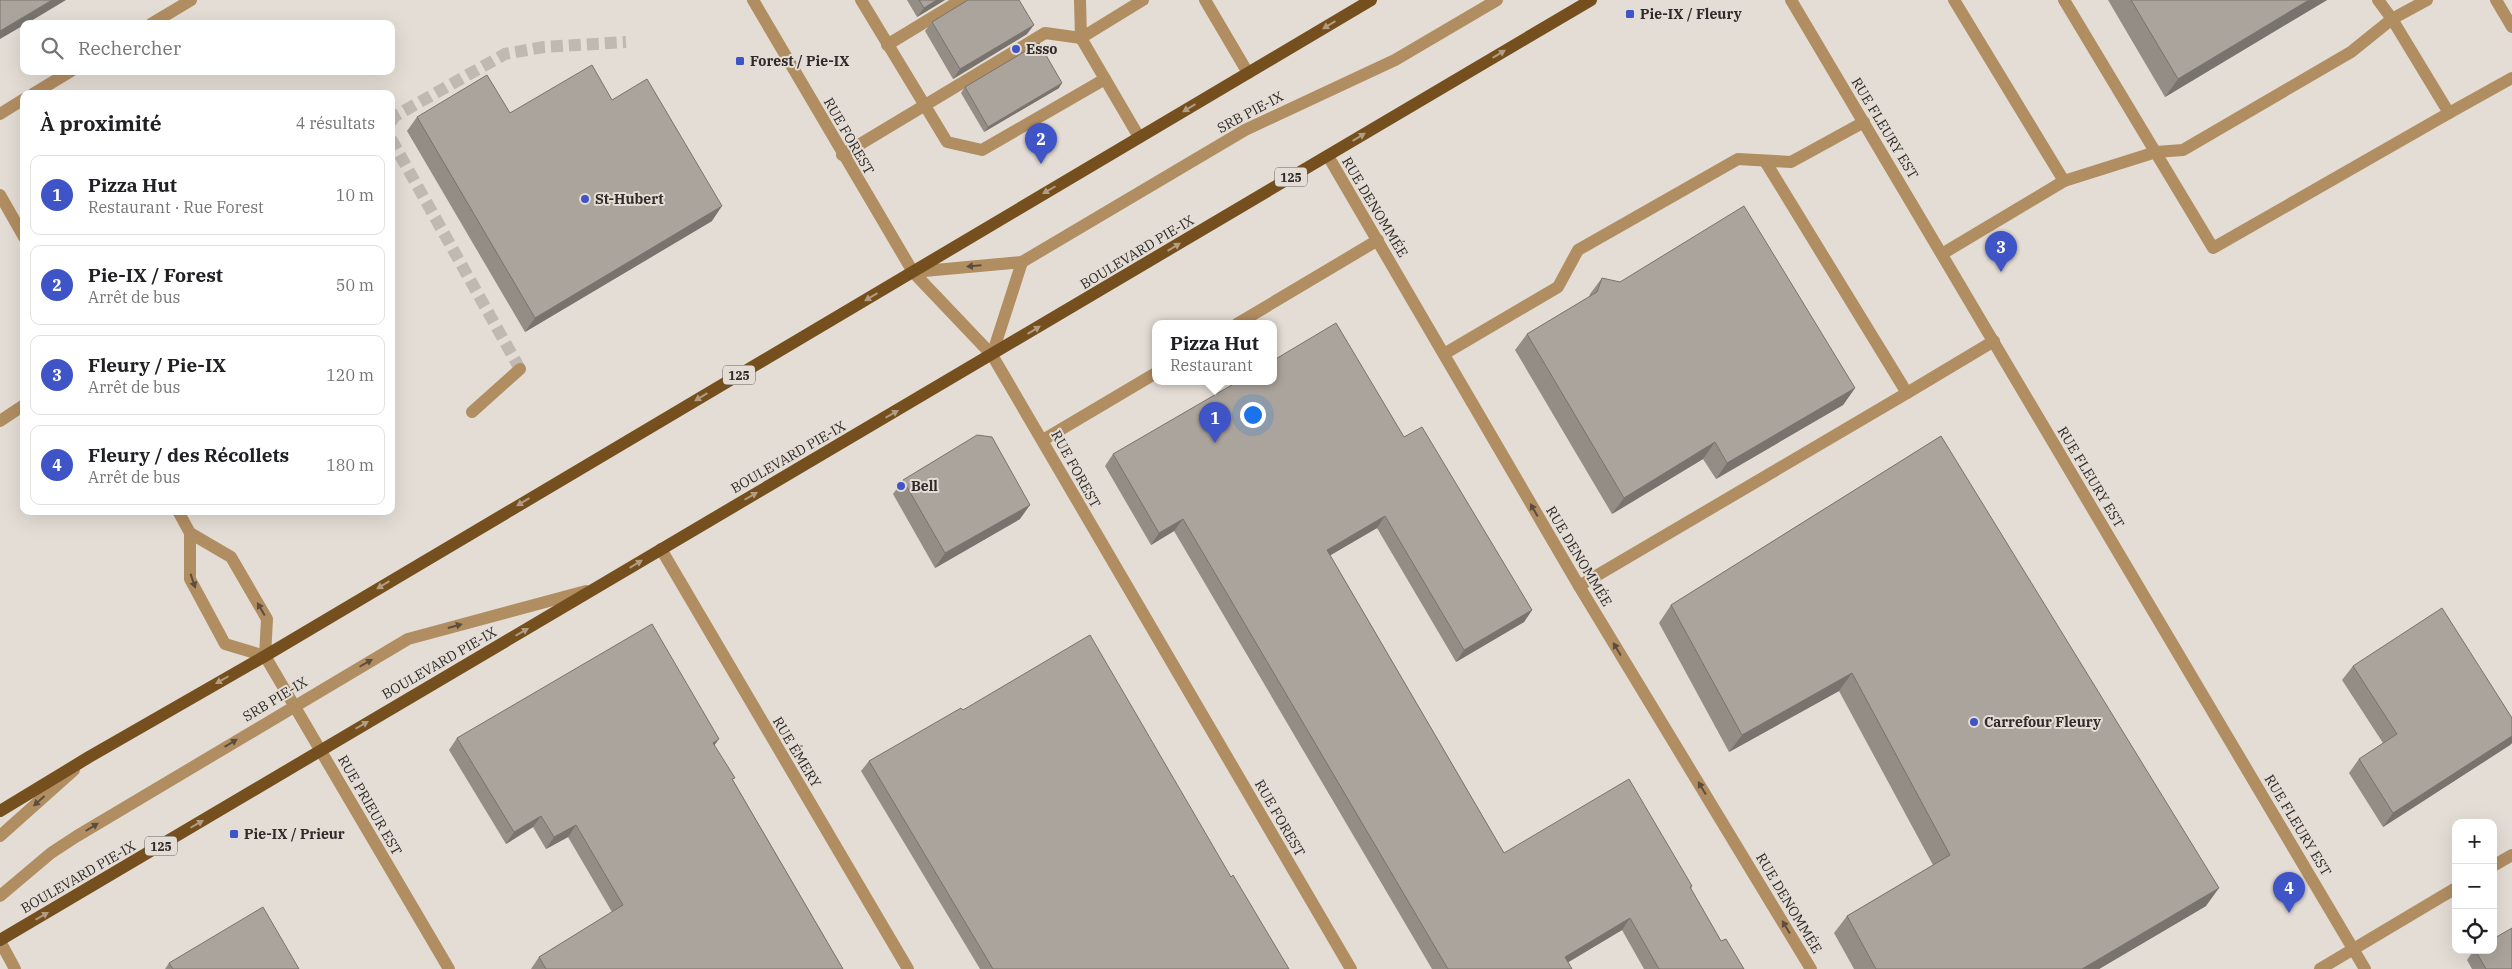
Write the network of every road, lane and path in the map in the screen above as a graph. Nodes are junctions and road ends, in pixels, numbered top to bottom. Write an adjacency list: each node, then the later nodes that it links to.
1 (191, 0): 18 (street)
2 (753, 0): 34 (street, RUE FOREST)
3 (861, 0): 21 (street)
4 (961, 0): 21 (street)
5 (1080, 0): 20 (street)
6 (1143, 0): 20 (street)
7 (1206, 0): 22 (street)
8 (1371, 0): 22 (main road, 125, one-way to 22)
9 (1497, 0): 42 (street, SRB PIE-IX)
10 (1591, 0): 35 (main road, BOULEVARD PIE-IX / 125, one-way to 10)
11 (1791, 0): 31 (street, RUE FLEURY EST)
12 (1954, 0): 37 (street)
13 (2064, 0): 33 (street)
14 (2378, 0): 17 (street)
15 (2427, 0): 17 (street)
16 (2496, 0): 19 (street)
17 (2392, 19): 29 (street); 33 (street)
18 (158, 20)
19 (2512, 27)
20 (1081, 38): 25 (street); 28 (street)
21 (887, 45): 28 (street)
22 (1248, 73): 32 (main road, 125, one-way to 32)
23 (64, 75): 26 (street)
24 (2512, 78): 29 (street)
25 (1106, 79): 28 (street); 32 (street)
26 (40, 90)
27 (20, 102): 30 (street)
28 (924, 107): 34 (street)
29 (2449, 113): 33 (street)
30 (0, 114)
31 (1864, 122): 36 (street); 41 (street, RUE FLEURY EST)
32 (1139, 137): 43 (main road, 125, one-way to 43)
33 (2156, 152): 37 (street)
34 (842, 155): 43 (street, RUE FOREST)
35 (1328, 156): 40 (street, RUE DENOMMÉE); 47 (main road, BOULEVARD PIE-IX / 125, one-way to 35)
36 (1765, 161): 46 (street); 50 (street)
37 (2064, 181): 41 (street)
38 (0, 195): 39 (street)
39 (20, 230)
40 (1378, 240): 44 (street); 46 (street, RUE DENOMMÉE)
41 (1942, 254): 45 (street, RUE FLEURY EST)
42 (1022, 262): 43 (street, SRB PIE-IX, one-way to 43); 47 (street)
43 (913, 272): 47 (street, RUE FOREST); 60 (main road, 125, one-way to 60)
44 (1245, 320)
45 (1994, 341): 50 (street); 71 (street, RUE FLEURY EST)
46 (1444, 354): 58 (street, RUE DENOMMÉE, one-way to 46)
47 (992, 355): 54 (street, RUE FOREST); 57 (main road, BOULEVARD PIE-IX / 125, one-way to 47)
48 (520, 369): 52 (street)
49 (1152, 375): 54 (street)
50 (1908, 393): 58 (street)
51 (20, 408): 53 (street)
52 (472, 412)
53 (0, 421)
54 (1043, 440): 75 (street, RUE FOREST)
55 (180, 515): 56 (street)
56 (190, 533): 60 (street, one-way to 56); 60 (street, one-way to 60)
57 (661, 549): 59 (main road, BOULEVARD PIE-IX / 125, one-way to 57); 74 (street, RUE ÉMERY)
58 (1579, 586): 76 (street, RUE DENOMMÉE, one-way to 58)
59 (594, 589): 61 (street, SRB PIE-IX, one-way to 59); 62 (main road, BOULEVARD PIE-IX / 125, one-way to 59)
60 (265, 656): 61 (street, RUE PRIEUR EST); 63 (main road, 125, one-way to 63)
61 (294, 706): 62 (street, RUE PRIEUR EST); 69 (street, SRB PIE-IX, one-way to 61)
62 (320, 749): 70 (main road, BOULEVARD PIE-IX / 125, one-way to 62); 73 (street, RUE PRIEUR EST)
63 (89, 757): 64 (main road, 125); 65 (street, one-way to 65)
64 (0, 811)
65 (0, 836)
66 (2512, 855): 67 (street)
67 (2496, 864)
68 (2452, 890): 71 (street)
69 (0, 896)
70 (0, 940): 72 (street)
71 (2353, 949): 77 (street); 78 (street, RUE FLEURY EST)
72 (14, 969)
73 (449, 969)
74 (908, 969)
75 (1351, 969)
76 (1811, 969)
77 (2320, 969)
78 (2365, 969)

